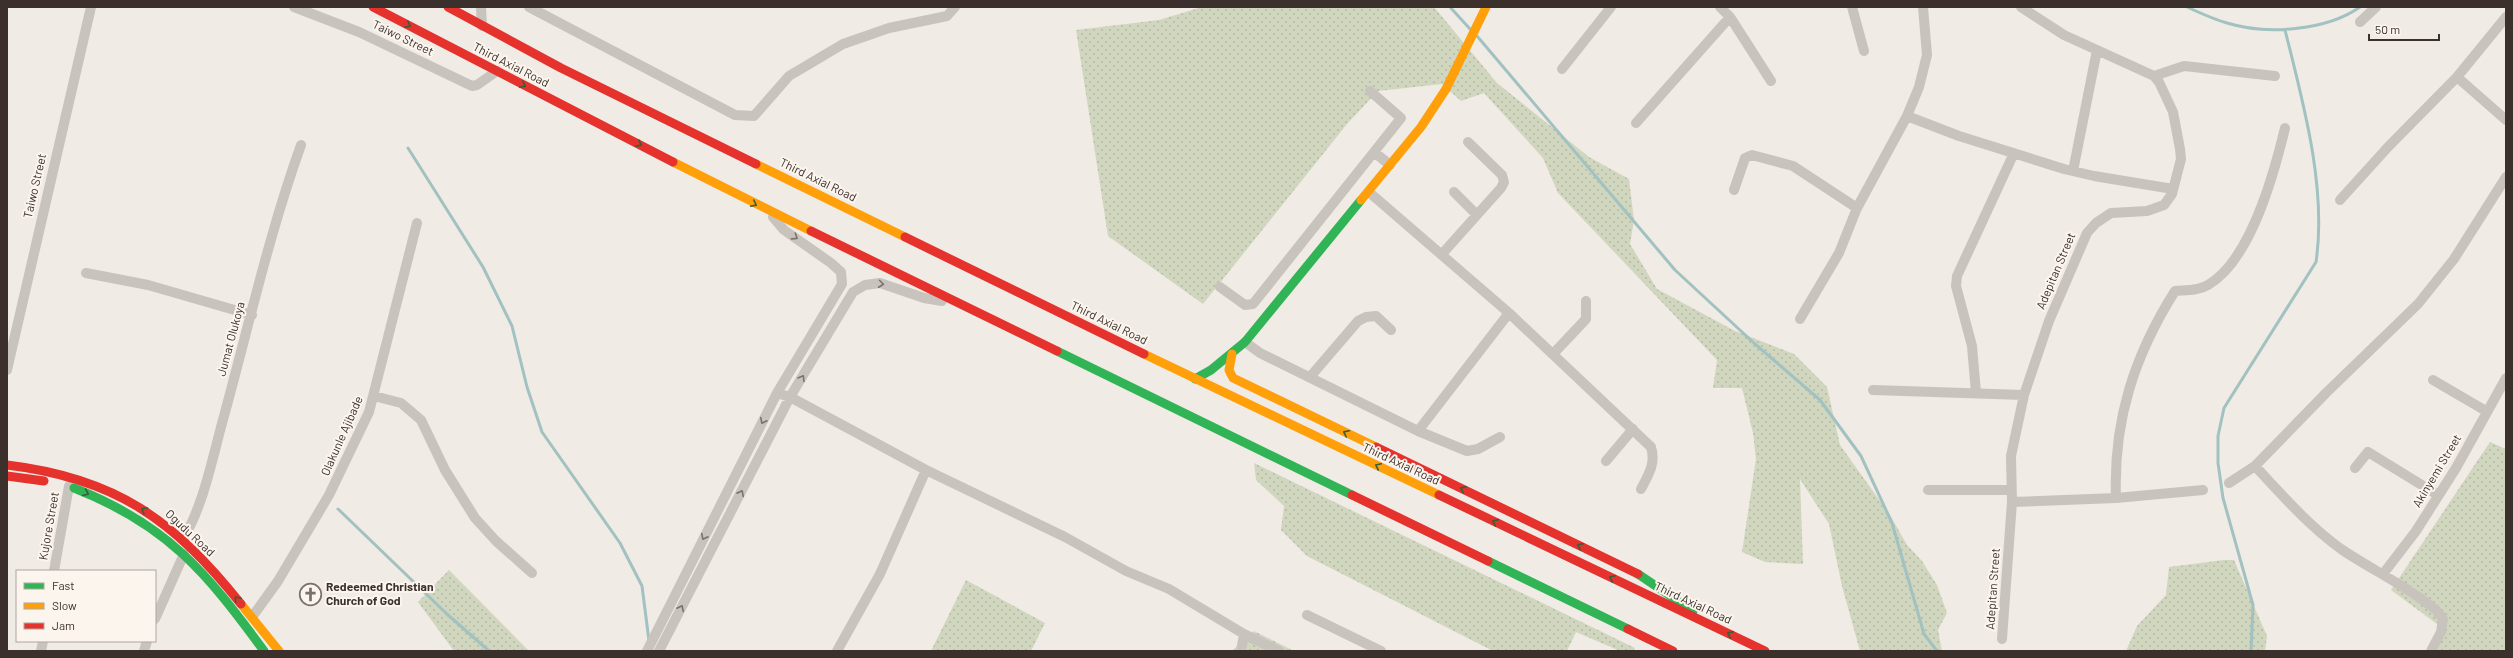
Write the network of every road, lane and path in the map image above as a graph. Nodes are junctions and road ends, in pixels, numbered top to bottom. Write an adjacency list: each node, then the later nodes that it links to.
1 (91, 7): 60 (street, Taiwo Street)
2 (294, 7): 22 (street, Taiwo Street)
3 (373, 7): 22 (main road, Third Axial Road, one-way to 22)
4 (481, 7): 18 (street)
5 (530, 7): 6 (street)
6 (955, 7)
7 (1486, 7): 36 (main road)
8 (1611, 7): 21 (street)
9 (1720, 7): 15 (street)
10 (1852, 7): 20 (street)
11 (1923, 7): 28 (street)
12 (2022, 7): 19 (street, Adepitan Street)
13 (2376, 7): 17 (street)
14 (455, 9): 18 (main road, Third Axial Road)
15 (1730, 17): 26 (street); 30 (street)
16 (2506, 17): 25 (street)
17 (2360, 22)
18 (482, 26): 63 (main road, Third Axial Road)
19 (2097, 50): 23 (street, Adepitan Street); 37 (street)
20 (1864, 51)
21 (1562, 69)
22 (497, 71): 45 (main road, Third Axial Road, one-way to 45)
23 (2154, 76): 24 (street); 39 (street, Adepitan Street)
24 (2275, 76)
25 (2457, 77): 29 (street); 43 (street)
26 (1771, 81)
27 (1370, 91): 34 (street)
28 (1907, 116): 35 (street); 44 (street)
29 (2506, 120)
30 (1636, 123)
31 (2285, 128): 87 (street)
32 (1468, 142): 46 (street)
33 (301, 146): 54 (street, Jumat Olukoya)
34 (1374, 152): 36 (street); 50 (street)
35 (2014, 152): 37 (street); 67 (street)
36 (1390, 165): 42 (main road)
37 (2073, 170): 39 (street)
38 (2506, 177): 76 (street)
39 (2173, 189): 68 (street, Adepitan Street)
40 (1734, 190): 44 (street)
41 (1454, 192): 46 (street)
42 (1370, 193): 48 (street); 57 (main road)
43 (2340, 200)
44 (1857, 208): 55 (street)
45 (767, 210): 52 (main road, Third Axial Road); 66 (street, one-way to 66)
46 (1477, 215): 48 (street)
47 (417, 223): 69 (street, Olakunle Ajibade)
48 (1442, 254): 53 (street)
49 (86, 273): 54 (street)
50 (1220, 287)
51 (1586, 301): 59 (street)
52 (960, 304): 70 (street, one-way to 52); 109 (main road, Third Axial Road)
53 (1509, 313): 59 (street); 73 (street)
54 (252, 315): 89 (street, Jumat Olukoya)
55 (1800, 319)
56 (1391, 330): 61 (street)
57 (1245, 342): 58 (main road); 61 (street)
58 (1232, 354): 63 (main road); 97 (main road, one-way to 58)
59 (1553, 354): 72 (street)
60 (7, 370)
61 (1310, 377): 73 (street)
62 (2506, 378): 71 (street, Akinyemi Street)
63 (1195, 379): 97 (main road, Third Axial Road, one-way to 63)
64 (2434, 380): 71 (street)
65 (1873, 390): 67 (street)
66 (777, 393): 70 (street); 104 (street, one-way to 104)
67 (1976, 393): 68 (street)
68 (2024, 395): 84 (street, Adepitan Street)
69 (374, 396): 92 (street); 96 (street, Olakunle Ajibade)
70 (790, 397): 78 (street); 101 (street, one-way to 70)
71 (2486, 411): 86 (street, Akinyemi Street)
72 (1633, 429): 75 (street); 82 (street)
73 (1418, 431): 74 (street)
74 (1500, 437)
75 (1606, 461)
76 (2255, 466): 80 (street); 93 (street)
77 (2355, 468): 86 (street)
78 (926, 470): 98 (street); 105 (street)
79 (8, 473): 81 (main road, Ogudu Road); 89 (main road, Ogudu Road, one-way to 79)
80 (2229, 483)
81 (69, 486): 90 (main road, Ogudu Road, one-way to 90); 91 (street, Kujore Street)
82 (1641, 489)
83 (1928, 490): 84 (street)
84 (2011, 490): 88 (street, Adepitan Street)
85 (2203, 490): 87 (street)
86 (2438, 495): 93 (street, Akinyemi Street)
87 (2116, 498): 88 (street)
88 (2012, 502): 100 (street, Adepitan Street)
89 (183, 539): 96 (main road, Ogudu Road, one-way to 89)
90 (184, 554): 95 (street); 102 (main road, Ogudu Road)
91 (54, 570)
92 (532, 573)
93 (2383, 574): 111 (street)
94 (1307, 615): 108 (street)
95 (156, 617)
96 (252, 617): 99 (main road, Ogudu Road)
97 (1709, 624): 110 (main road, Third Axial Road, one-way to 97)
98 (1244, 634): 106 (street); 107 (street)
99 (267, 636): 102 (street); 103 (main road, Ogudu Road)
100 (2002, 639)
101 (661, 647)
102 (259, 649)
103 (279, 651)
104 (647, 651)
105 (837, 651)
106 (1240, 651)
107 (1279, 651)
108 (1381, 651)
109 (1673, 651)
110 (1765, 651)
111 (2431, 651)

